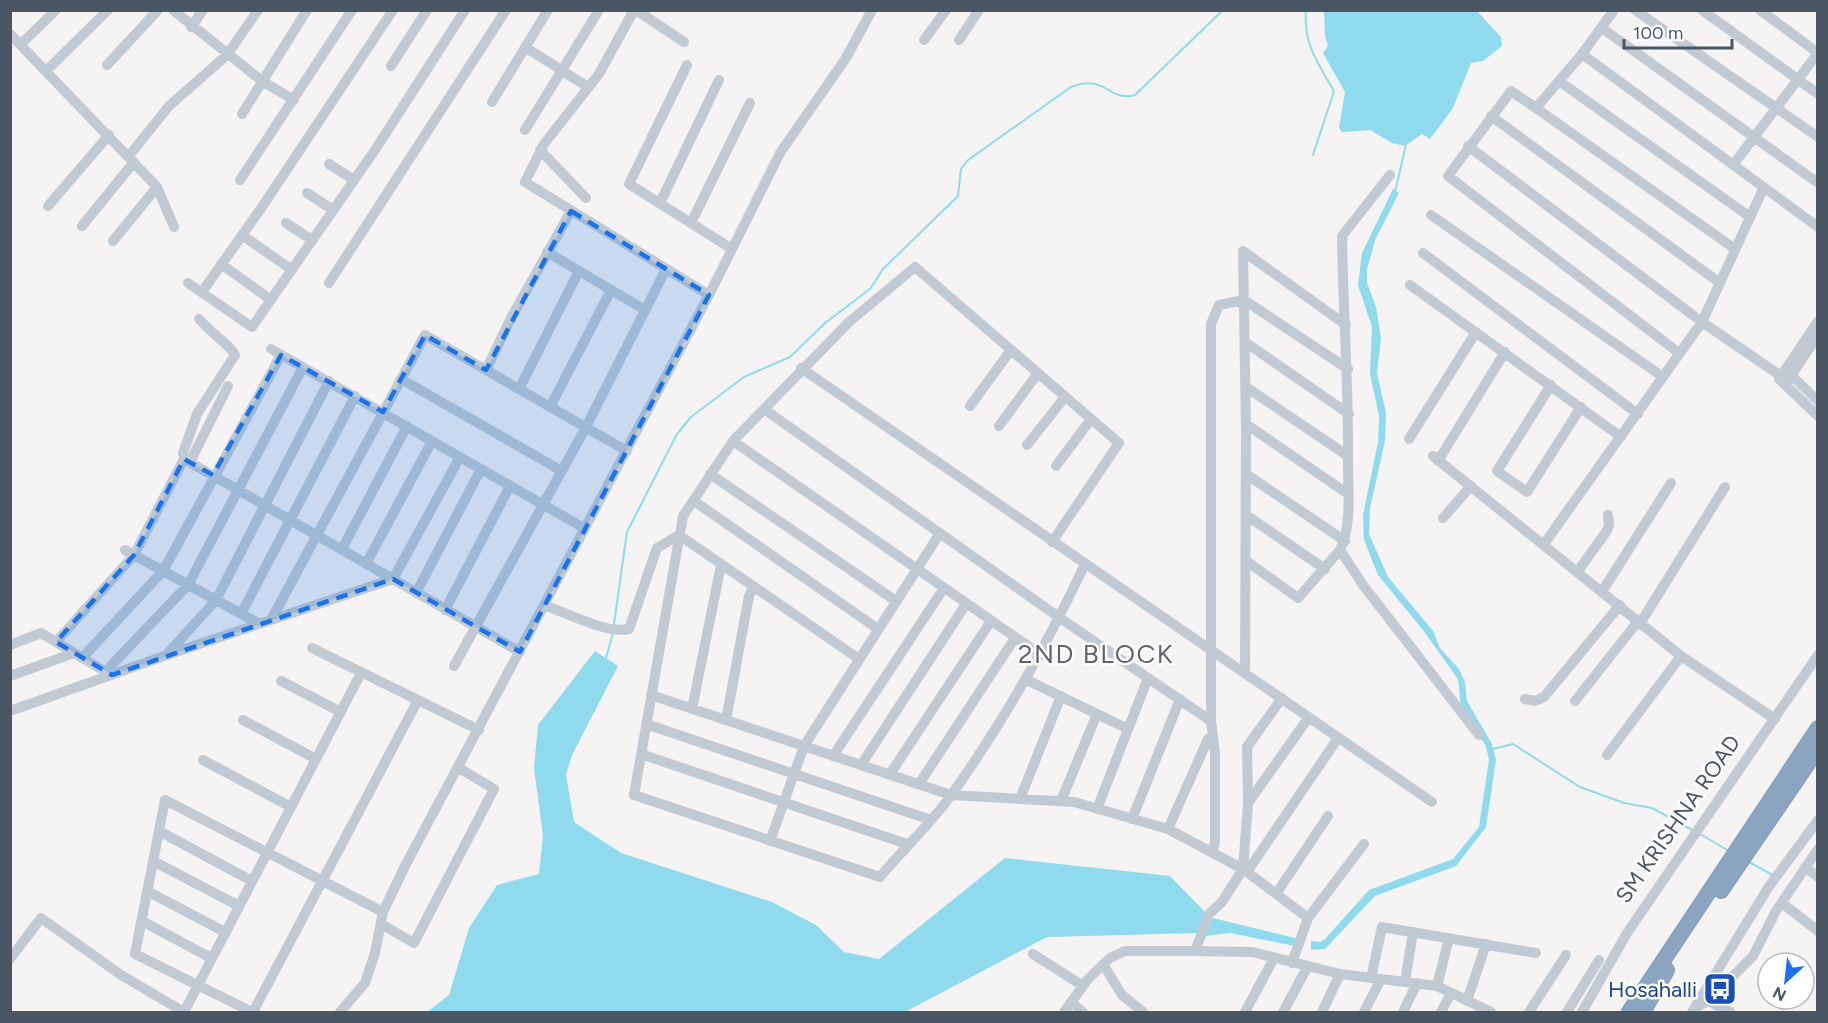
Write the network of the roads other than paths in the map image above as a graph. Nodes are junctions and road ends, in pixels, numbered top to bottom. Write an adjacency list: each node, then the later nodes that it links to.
1 (56, 10): 29 (street)
2 (108, 10): 37 (street)
3 (158, 10): 34 (street)
4 (172, 10): 23 (street)
5 (203, 10): 23 (street)
6 (258, 10): 32 (street)
7 (307, 10): 41 (street)
8 (352, 10): 45 (street)
9 (393, 10): 80 (street)
10 (427, 10): 36 (street)
11 (465, 10): 63 (street)
12 (506, 10): 92 (street)
13 (548, 10): 30 (street)
14 (599, 10): 38 (street)
15 (635, 10): 28 (street); 43 (street)
16 (872, 10): 83 (street)
17 (946, 10): 26 (street)
18 (980, 10): 27 (street)
19 (1614, 10): 24 (street)
20 (1635, 10): 49 (street)
21 (1702, 10): 39 (street)
22 (1760, 10): 31 (street)
23 (191, 27): 32 (street)
24 (1602, 28): 33 (street); 54 (street)
25 (10, 34): 29 (street)
26 (924, 40)
27 (959, 40)
28 (684, 42)
29 (21, 44): 37 (street)
30 (525, 47): 38 (street); 46 (street)
31 (1818, 53): 39 (street)
32 (227, 54): 41 (street); 58 (street)
33 (1582, 54): 42 (street); 60 (street)
34 (107, 65)
35 (687, 65): 69 (street)
36 (391, 66)
37 (47, 70): 53 (street)
38 (562, 71): 43 (street); 52 (street)
39 (1797, 79): 44 (street); 49 (street)
40 (719, 80): 69 (street)
41 (262, 81): 45 (street); 50 (street)
42 (1559, 81): 48 (street); 74 (street)
43 (588, 87): 57 (street)
44 (1818, 94)
45 (294, 100): 62 (street)
46 (492, 102)
47 (750, 103): 76 (street)
48 (1536, 108): 51 (street); 84 (street)
49 (1776, 108): 54 (street); 55 (street)
50 (242, 114)
51 (1491, 116): 56 (street); 93 (street)
52 (525, 130)
53 (109, 135): 58 (street); 70 (street)
54 (1754, 137): 60 (street); 64 (street)
55 (1818, 137)
56 (1468, 146): 103 (street); 110 (street)
57 (540, 150): 68 (street); 72 (street)
58 (132, 159): 65 (street); 77 (street)
59 (328, 164): 63 (street)
60 (1733, 165): 66 (street)
61 (1390, 175): 104 (street)
62 (240, 180)
63 (354, 180): 71 (street)
64 (1818, 183)
65 (157, 187): 78 (street); 82 (street)
66 (1764, 188): 74 (street); 79 (street)
67 (308, 194): 71 (street)
68 (586, 198)
69 (660, 203): 76 (street)
70 (48, 206)
71 (333, 210): 81 (street)
72 (571, 211): 85 (street); 88 (street)
73 (1431, 215): 116 (street)
74 (1750, 217): 84 (street)
75 (286, 223): 81 (street)
76 (691, 223): 83 (street)
77 (82, 226)
78 (174, 227)
79 (1818, 227)
80 (242, 235): 87 (street); 89 (street)
81 (312, 240): 89 (street)
82 (113, 241)
83 (732, 249): 97 (street)
84 (1736, 249): 93 (street)
85 (547, 252): 90 (street); 114 (street)
86 (1423, 254): 133 (street)
87 (221, 264): 96 (street); 98 (street)
88 (666, 269): 97 (street); 100 (street)
89 (292, 270): 98 (street)
90 (579, 271): 95 (street); 123 (street)
91 (188, 283): 96 (street)
92 (329, 283)
93 (1720, 283): 103 (street)
94 (1410, 285): 105 (street)
95 (611, 290): 100 (street); 127 (street)
96 (202, 292): 98 (street)
97 (709, 295): 145 (street)
98 (271, 300)
99 (1244, 300): 104 (street); 107 (street); 113 (street); 209 (street)
100 (645, 310): 139 (street)
101 (199, 319): 148 (street)
102 (1818, 321): 117 (street)
103 (1702, 322): 110 (street); 117 (street)
104 (1346, 325): 113 (street)
105 (1476, 332): 109 (street); 141 (street)
106 (1818, 335): 117 (street)
107 (1245, 342): 122 (street); 132 (street)
108 (1011, 350): 112 (street); 115 (street); 128 (street)
109 (1504, 352): 120 (street); 157 (street)
110 (1679, 353): 116 (street)
111 (303, 367): 119 (street); 154 (street); 159 (street)
112 (801, 368): 130 (street); 172 (street)
113 (1347, 369): 132 (street)
114 (486, 370): 118 (street); 123 (street)
115 (1038, 373): 125 (street); 138 (street)
116 (1663, 377): 133 (street)
117 (1785, 377): 126 (street); 134 (street)
118 (401, 379): 131 (street); 151 (street)
119 (329, 381): 124 (street); 162 (street)
120 (1551, 385): 129 (street); 129 (street)
121 (228, 386): 148 (street)
122 (1246, 387): 136 (street); 146 (street)
123 (519, 389): 127 (street)
124 (355, 396): 131 (street); 167 (street)
125 (1065, 397): 135 (street); 144 (street)
126 (1818, 401)
127 (549, 406): 139 (street)
128 (970, 406)
129 (1581, 407): 140 (street)
130 (764, 409): 143 (street); 169 (street)
131 (383, 412): 137 (street); 170 (street)
132 (1349, 414): 146 (street)
133 (1638, 414): 140 (street)
134 (1818, 416)
135 (1091, 419): 149 (street); 172 (street)
136 (1246, 424): 153 (street); 160 (street)
137 (407, 426): 142 (street); 175 (street)
138 (999, 426)
139 (586, 428): 145 (street); 151 (street)
140 (1622, 437): 173 (street)
141 (1409, 439)
142 (432, 441): 147 (street); 178 (street)
143 (733, 441): 152 (street); 182 (street)
144 (1027, 446)
145 (627, 451): 168 (street)
146 (1348, 456): 160 (street)
147 (460, 457): 150 (street); 185 (street)
148 (187, 461): 154 (street); 176 (street)
149 (1056, 466)
150 (481, 469): 156 (street); 190 (street)
151 (562, 471): 163 (street)
152 (710, 474): 161 (street); 192 (street)
153 (1246, 474): 164 (street); 174 (street)
154 (213, 475): 159 (street); 183 (street)
155 (1671, 483): 189 (street)
156 (510, 486): 163 (street); 196 (street)
157 (1471, 486): 166 (street); 173 (street)
158 (1725, 487): 201 (street)
159 (239, 488): 162 (street); 186 (street)
160 (1348, 494): 174 (street)
161 (694, 501): 171 (street); 204 (street)
162 (265, 505): 167 (street); 191 (street)
163 (543, 505): 168 (street); 203 (street)
164 (1246, 515): 177 (street); 181 (street)
165 (1608, 515): 184 (street)
166 (1443, 518)
167 (290, 519): 170 (street); 197 (street)
168 (584, 528): 194 (street)
169 (940, 533): 182 (street); 198 (street)
170 (318, 535): 175 (street); 199 (street)
171 (679, 535): 180 (street); 194 (street); 225 (street)
172 (1052, 542): 179 (street)
173 (1544, 544): 184 (street)
174 (1343, 546): 181 (street); 245 (street)
175 (342, 549): 178 (street)
176 (130, 552): 183 (street); 206 (street)
177 (1245, 560): 181 (street); 219 (street)
178 (366, 564): 185 (street)
179 (1085, 564): 198 (street); 209 (street)
180 (721, 565): 187 (street); 232 (street)
181 (1325, 568)
182 (916, 569): 188 (street); 192 (street)
183 (163, 571): 186 (street); 211 (street)
184 (1578, 571): 189 (street)
185 (393, 579): 190 (street); 199 (street)
186 (188, 585): 191 (street); 220 (street)
187 (753, 588): 216 (street); 239 (street)
188 (944, 588): 193 (street); 252 (street)
189 (1603, 590): 195 (street)
190 (416, 593): 196 (street)
191 (216, 600): 197 (street); 212 (street)
192 (896, 602): 204 (street)
193 (966, 604): 200 (street); 255 (street)
194 (544, 605): 210 (street)
195 (1620, 605): 201 (street); 229 (street)
196 (445, 610): 203 (street)
197 (241, 614): 202 (street)
198 (1060, 618): 214 (street); 222 (street)
199 (271, 620): 202 (street)
200 (991, 621): 205 (street); 258 (street)
201 (1640, 621): 215 (street); 231 (street)
202 (258, 623): 212 (street)
203 (476, 627): 210 (street); 217 (street)
204 (878, 629): 216 (street)
205 (1015, 638): 214 (street); 259 (street)
206 (56, 642): 207 (street); 211 (street)
207 (10, 645)
208 (312, 648): 218 (street)
209 (1212, 648): 219 (street); 240 (street)
210 (520, 652): 244 (street)
211 (78, 655): 220 (street); 221 (street)
212 (167, 655): 220 (street)
213 (1818, 655): 237 (street, SM KRISHNA ROAD)
214 (1041, 656): 223 (street)
215 (1682, 656): 237 (street); 251 (street)
216 (859, 659): 248 (street)
217 (454, 666)
218 (362, 672): 230 (street); 234 (street)
219 (1245, 672): 227 (street)
220 (109, 673): 233 (street)
221 (10, 676)
222 (1148, 678): 228 (street); 243 (street)
223 (1027, 680): 226 (street); 260 (street)
224 (281, 681): 234 (street)
225 (651, 695): 232 (street); 241 (street)
226 (1061, 696): 235 (street); 261 (street)
227 (1282, 698): 236 (street); 265 (street)
228 (1180, 699): 240 (street); 270 (street)
229 (1526, 699)
230 (418, 700): 244 (street); 285 (street)
231 (1575, 701)
232 (692, 709): 239 (street)
233 (10, 711)
234 (341, 712): 253 (street)
235 (1097, 714): 243 (street); 263 (street)
236 (1309, 717): 247 (street); 265 (street)
237 (1775, 719): 338 (street, SM KRISHNA ROAD)
238 (243, 720): 253 (street)
239 (726, 720): 248 (street)
240 (1211, 721): 246 (street)
241 (646, 724): 250 (street); 257 (street)
242 (1818, 728): 268 (highway)
243 (1128, 729): 267 (street)
244 (479, 730): 256 (street)
245 (1479, 735)
246 (1213, 738): 273 (street); 279 (street)
247 (1338, 738): 264 (street); 283 (street)
248 (804, 746): 252 (street); 257 (street)
249 (1818, 749): 268 (highway)
250 (641, 754): 262 (street); 275 (street)
251 (1607, 755)
252 (833, 756): 255 (street)
253 (316, 759): 266 (street)
254 (203, 760): 266 (street)
255 (861, 765): 258 (street)
256 (459, 768): 291 (street); 294 (street)
257 (794, 774): 262 (street); 271 (street)
258 (890, 774): 259 (street)
259 (919, 784): 260 (street)
260 (951, 795): 261 (street); 271 (street)
261 (1020, 799): 263 (street)
262 (784, 801): 275 (street); 276 (street)
263 (1061, 801): 267 (street)
264 (1432, 802)
265 (1248, 803): 283 (street)
266 (291, 807): 280 (street)
267 (1097, 809): 270 (street)
268 (1768, 812): 339 (highway); 340 (highway)
269 (1328, 816): 288 (street)
270 (1132, 819): 273 (street)
271 (931, 820): 276 (street)
272 (1818, 820): 322 (street)
273 (1168, 829): 279 (street)
274 (159, 831): 280 (street); 281 (street); 286 (street)
275 (770, 841): 276 (street)
276 (907, 844)
277 (1364, 844): 292 (street)
278 (1818, 849): 282 (street)
279 (1213, 850): 283 (street)
280 (267, 852): 285 (street); 286 (street)
281 (153, 861): 287 (street); 290 (street)
282 (1805, 867): 284 (street); 289 (street)
283 (1245, 870): 288 (street); 300 (street)
284 (1818, 877)
285 (321, 880): 291 (street); 324 (street)
286 (252, 881): 290 (street)
287 (147, 891): 293 (street); 296 (street)
288 (1276, 894): 292 (street)
289 (1782, 903): 295 (street); 320 (street)
290 (239, 906): 296 (street)
291 (383, 912): 294 (street)
292 (1308, 918): 308 (street)
293 (142, 921): 305 (street); 315 (street)
294 (381, 924): 325 (street)
295 (1818, 931)
296 (225, 932): 305 (street)
297 (1413, 932): 298 (street); 312 (street); 313 (street)
298 (1449, 938): 299 (street); 317 (street)
299 (1486, 944): 301 (street); 319 (street)
300 (1195, 951): 306 (street); 309 (street)
301 (1536, 953)
302 (1033, 954): 316 (street)
303 (1566, 955): 336 (street)
304 (10, 958): 323 (street)
305 (211, 958): 315 (street)
306 (1274, 958): 308 (street); 329 (street)
307 (1599, 960): 337 (street)
308 (1292, 963): 310 (street)
309 (1103, 964): 316 (street); 328 (street)
310 (1308, 966): 311 (street); 330 (street)
311 (1340, 974): 312 (street); 331 (street)
312 (1376, 978): 313 (street); 332 (street)
313 (1405, 982): 314 (street)
314 (1417, 983): 317 (street); 333 (street)
315 (197, 985): 323 (street); 324 (street)
316 (1083, 986): 321 (street)
317 (1437, 986): 318 (street)
318 (1451, 993): 319 (street); 334 (street)
319 (1467, 1001): 335 (street)
320 (1708, 1001): 322 (street); 341 (street)
321 (1071, 1002): 326 (street); 327 (street)
322 (1691, 1011)
323 (184, 1012)
324 (252, 1012)
325 (340, 1012)
326 (1064, 1012)
327 (1083, 1012)
328 (1143, 1012)
329 (1245, 1012)
330 (1283, 1012)
331 (1322, 1012)
332 (1364, 1012)
333 (1403, 1012)
334 (1441, 1012)
335 (1491, 1012)
336 (1529, 1012)
337 (1567, 1012)
338 (1582, 1012)
339 (1629, 1012)
340 (1643, 1012)
341 (1730, 1012)

